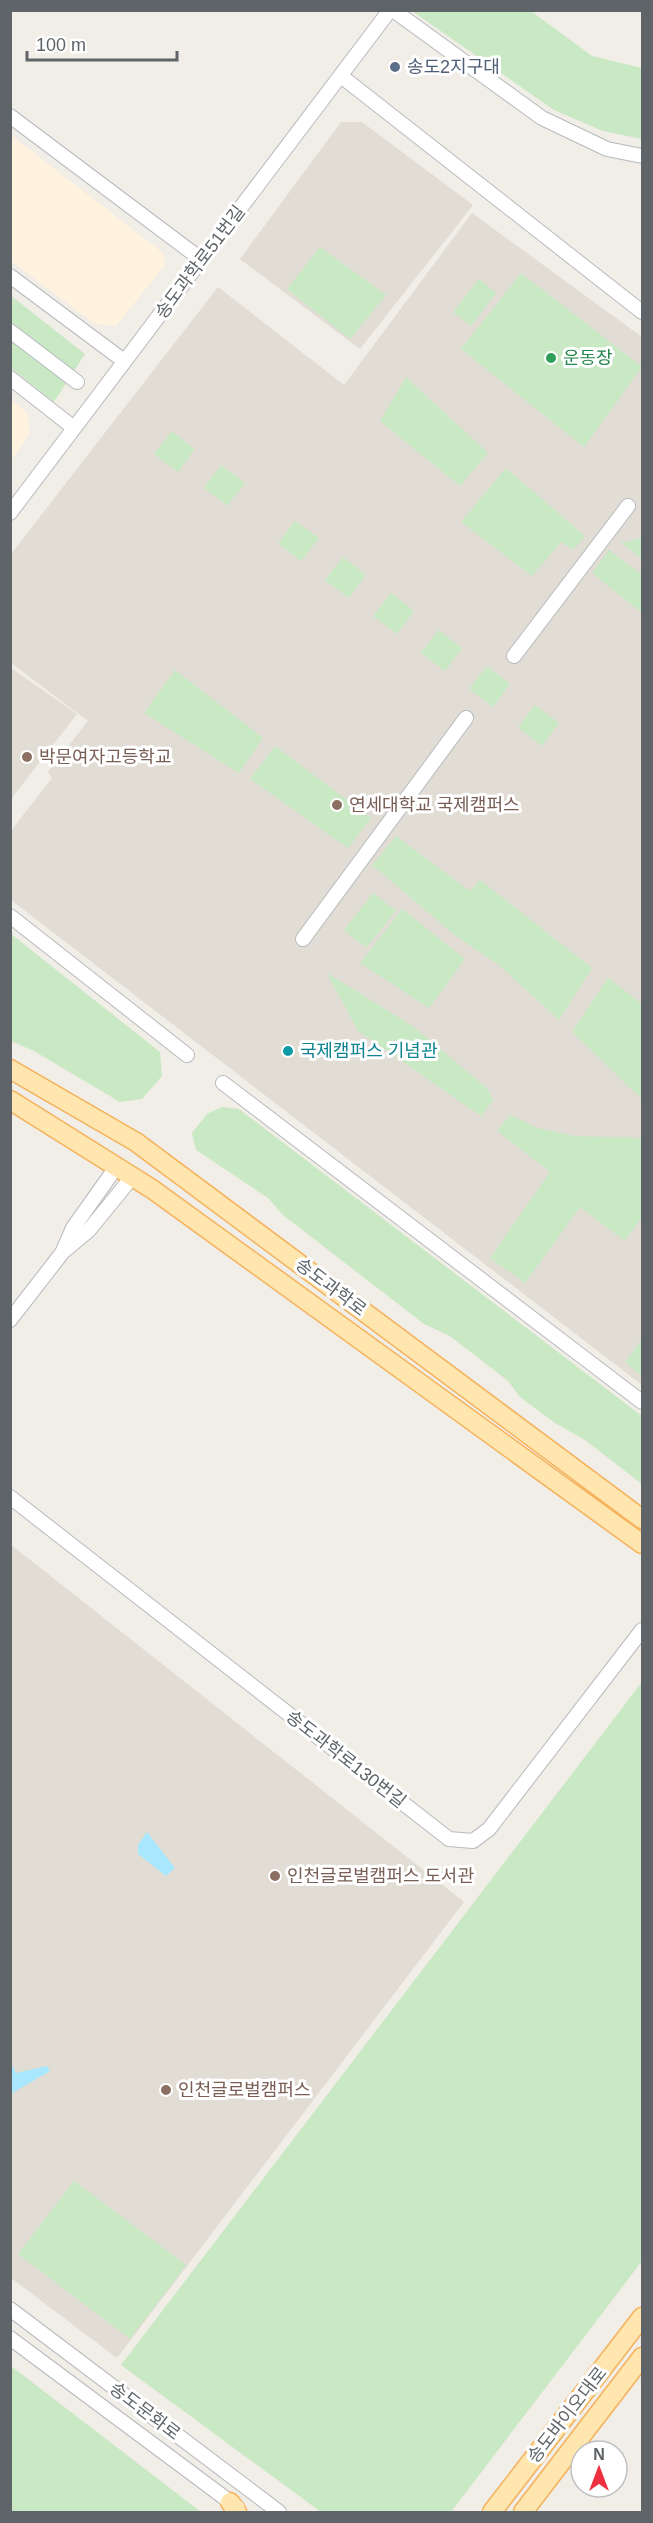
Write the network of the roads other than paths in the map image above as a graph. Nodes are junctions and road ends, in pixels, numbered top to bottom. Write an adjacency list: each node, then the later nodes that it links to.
1 (391, 10): 2 (street, 송도과학로51번길); 4 (street, 송도과학로51번길)
2 (340, 76): 5 (street, 송도과학로51번길); 7 (street)
3 (10, 116): 5 (street)
4 (642, 156)
5 (202, 260): 9 (street, 송도과학로51번길)
6 (10, 276): 9 (street)
7 (642, 312)
8 (10, 331): 11 (street)
9 (124, 361): 12 (street, 송도과학로51번길)
10 (10, 378): 12 (street)
11 (77, 382)
12 (74, 428): 14 (street, 송도과학로51번길)
13 (628, 506): 15 (street)
14 (10, 513)
15 (514, 656)
16 (466, 718): 18 (street)
17 (10, 916): 19 (street)
18 (303, 939)
19 (187, 1055)
20 (10, 1069): 29 (main road, 송도과학로)
21 (224, 1083): 27 (street)
22 (10, 1100): 23 (main road, 송도과학로)
23 (117, 1166): 24 (main road, 송도과학로); 25 (street)
24 (133, 1176): 25 (street); 30 (main road, 송도과학로)
25 (62, 1253): 26 (street)
26 (10, 1320)
27 (642, 1402)
28 (10, 1497): 31 (street, 송도과학로130번길)
29 (642, 1519)
30 (642, 1544)
31 (642, 1630)
32 (10, 2308): 38 (street, 송도문화로)
33 (642, 2317): 36 (main road, 송도바이오대로)
34 (10, 2338): 37 (street, 송도문화로)
35 (642, 2357): 41 (main road, 송도바이오대로)
36 (553, 2433): 39 (main road); 40 (main road, 송도바이오대로)
37 (237, 2509)
38 (279, 2512)
39 (479, 2512)
40 (492, 2512)
41 (523, 2512)

